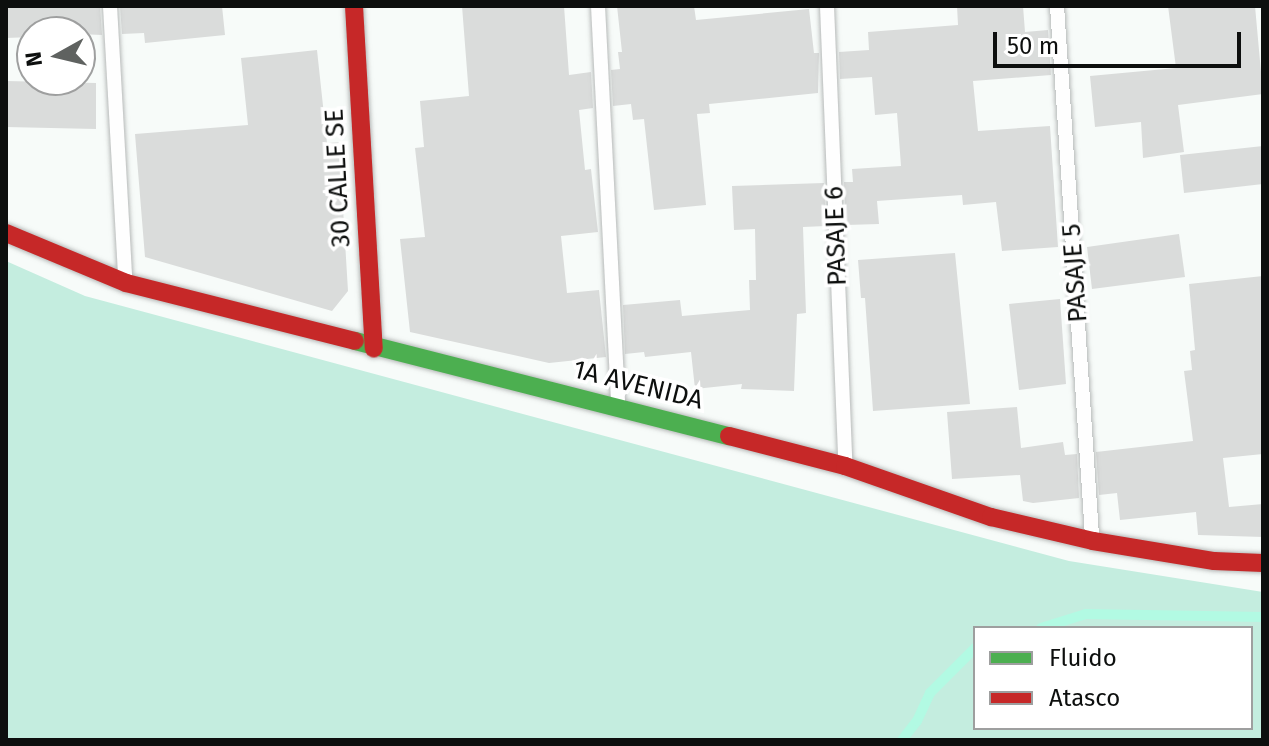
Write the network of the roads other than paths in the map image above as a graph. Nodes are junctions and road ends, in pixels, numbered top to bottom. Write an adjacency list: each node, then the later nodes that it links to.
1 (110, 6): 7 (lane)
2 (354, 6): 8 (street, 30 CALLE SE)
3 (598, 6): 9 (lane)
4 (827, 6): 10 (lane, PASAJE 6)
5 (1057, 6): 11 (lane, PASAJE 5)
6 (6, 233): 7 (street, 1A AVENIDA)
7 (126, 283): 8 (street, 1A AVENIDA)
8 (374, 348): 9 (street, 1A AVENIDA)
9 (618, 406): 10 (street, 1A AVENIDA)
10 (845, 466): 11 (street, 1A AVENIDA)
11 (1093, 541): 12 (street, 1A AVENIDA)
12 (1263, 563)

